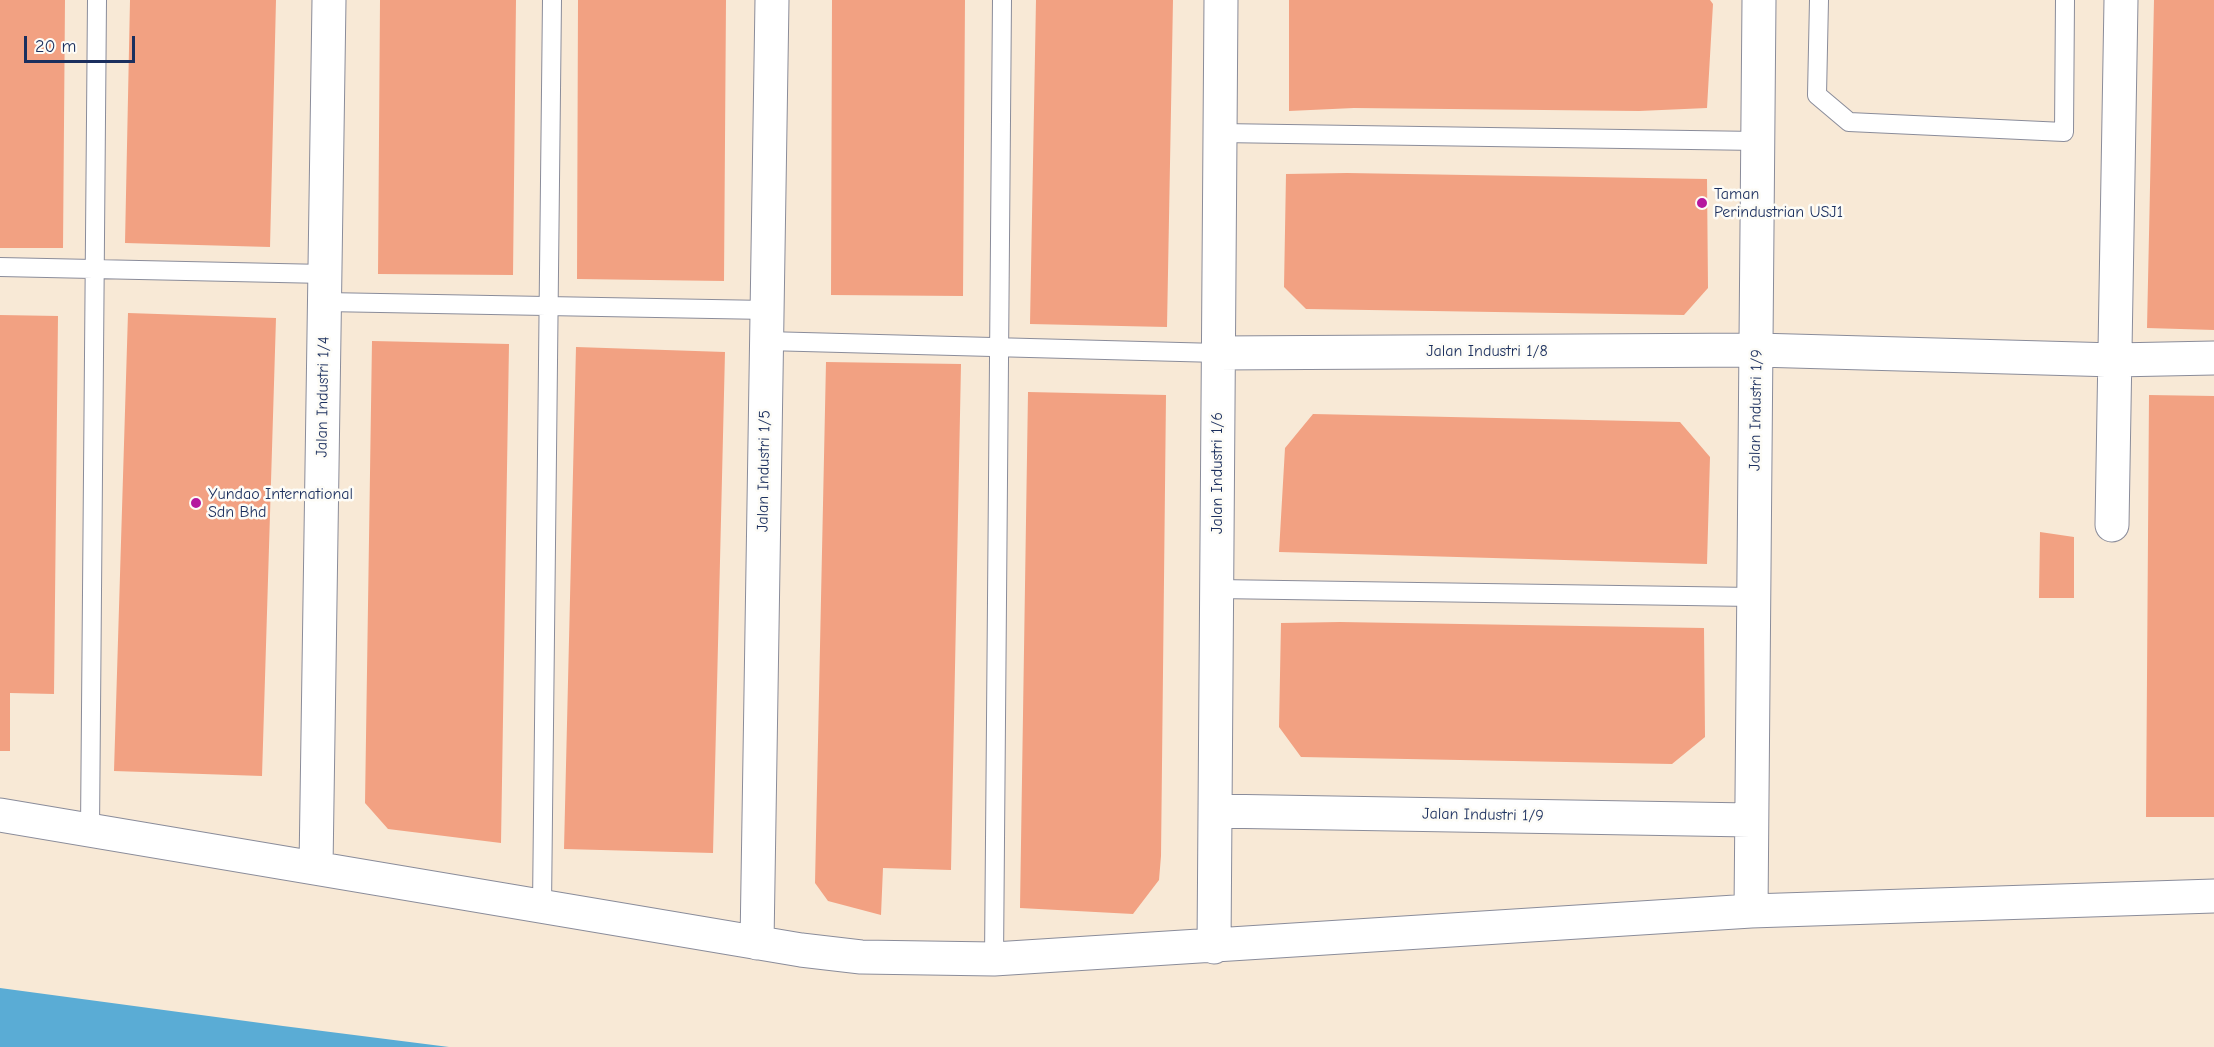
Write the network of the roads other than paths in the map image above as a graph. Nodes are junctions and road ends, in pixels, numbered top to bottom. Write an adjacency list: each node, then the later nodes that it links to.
1 (97, 0): 14 (lane)
2 (329, 0): 15 (street, Jalan Industri 1/4)
3 (552, 0): 16 (lane)
4 (772, 0): 17 (street, Jalan Industri 1/5)
5 (1002, 0): 18 (lane)
6 (1221, 0): 11 (street, Jalan Industri 1/6)
7 (1759, 0): 12 (street, Jalan Industri 1/9)
8 (1819, 0): 9 (lane)
9 (2065, 0)
10 (2121, 0): 22 (street)
11 (1220, 133): 12 (lane); 20 (street, Jalan Industri 1/6)
12 (1758, 141): 19 (street, Jalan Industri 1/9)
13 (0, 267): 14 (lane)
14 (95, 269): 15 (lane); 29 (lane)
15 (325, 288): 16 (lane); 30 (street, Jalan Industri 1/4)
16 (549, 306): 17 (lane); 32 (lane)
17 (767, 326): 18 (lane); 34 (street, Jalan Industri 1/5)
18 (1000, 347): 20 (lane); 36 (lane)
19 (1757, 350): 20 (street, Jalan Industri 1/8); 22 (street, Jalan Industri 1/8); 25 (street, Jalan Industri 1/9)
20 (1218, 353): 24 (street, Jalan Industri 1/6)
21 (2214, 358): 22 (street, Jalan Industri 1/8)
22 (2115, 360): 23 (street)
23 (2112, 525)
24 (1217, 589): 25 (lane); 26 (street, Jalan Industri 1/6)
25 (1753, 597): 28 (street, Jalan Industri 1/9)
26 (1215, 810): 28 (street, Jalan Industri 1/9); 35 (street, Jalan Industri 1/6)
27 (0, 815): 29 (street)
28 (1750, 820): 33 (street, Jalan Industri 1/9)
29 (90, 829): 30 (street)
30 (316, 867): 32 (street)
31 (2214, 896): 33 (street)
32 (542, 906): 34 (street)
33 (1751, 911): 35 (street)
34 (757, 942): 36 (street)
35 (1214, 947): 36 (street)
36 (994, 959)

